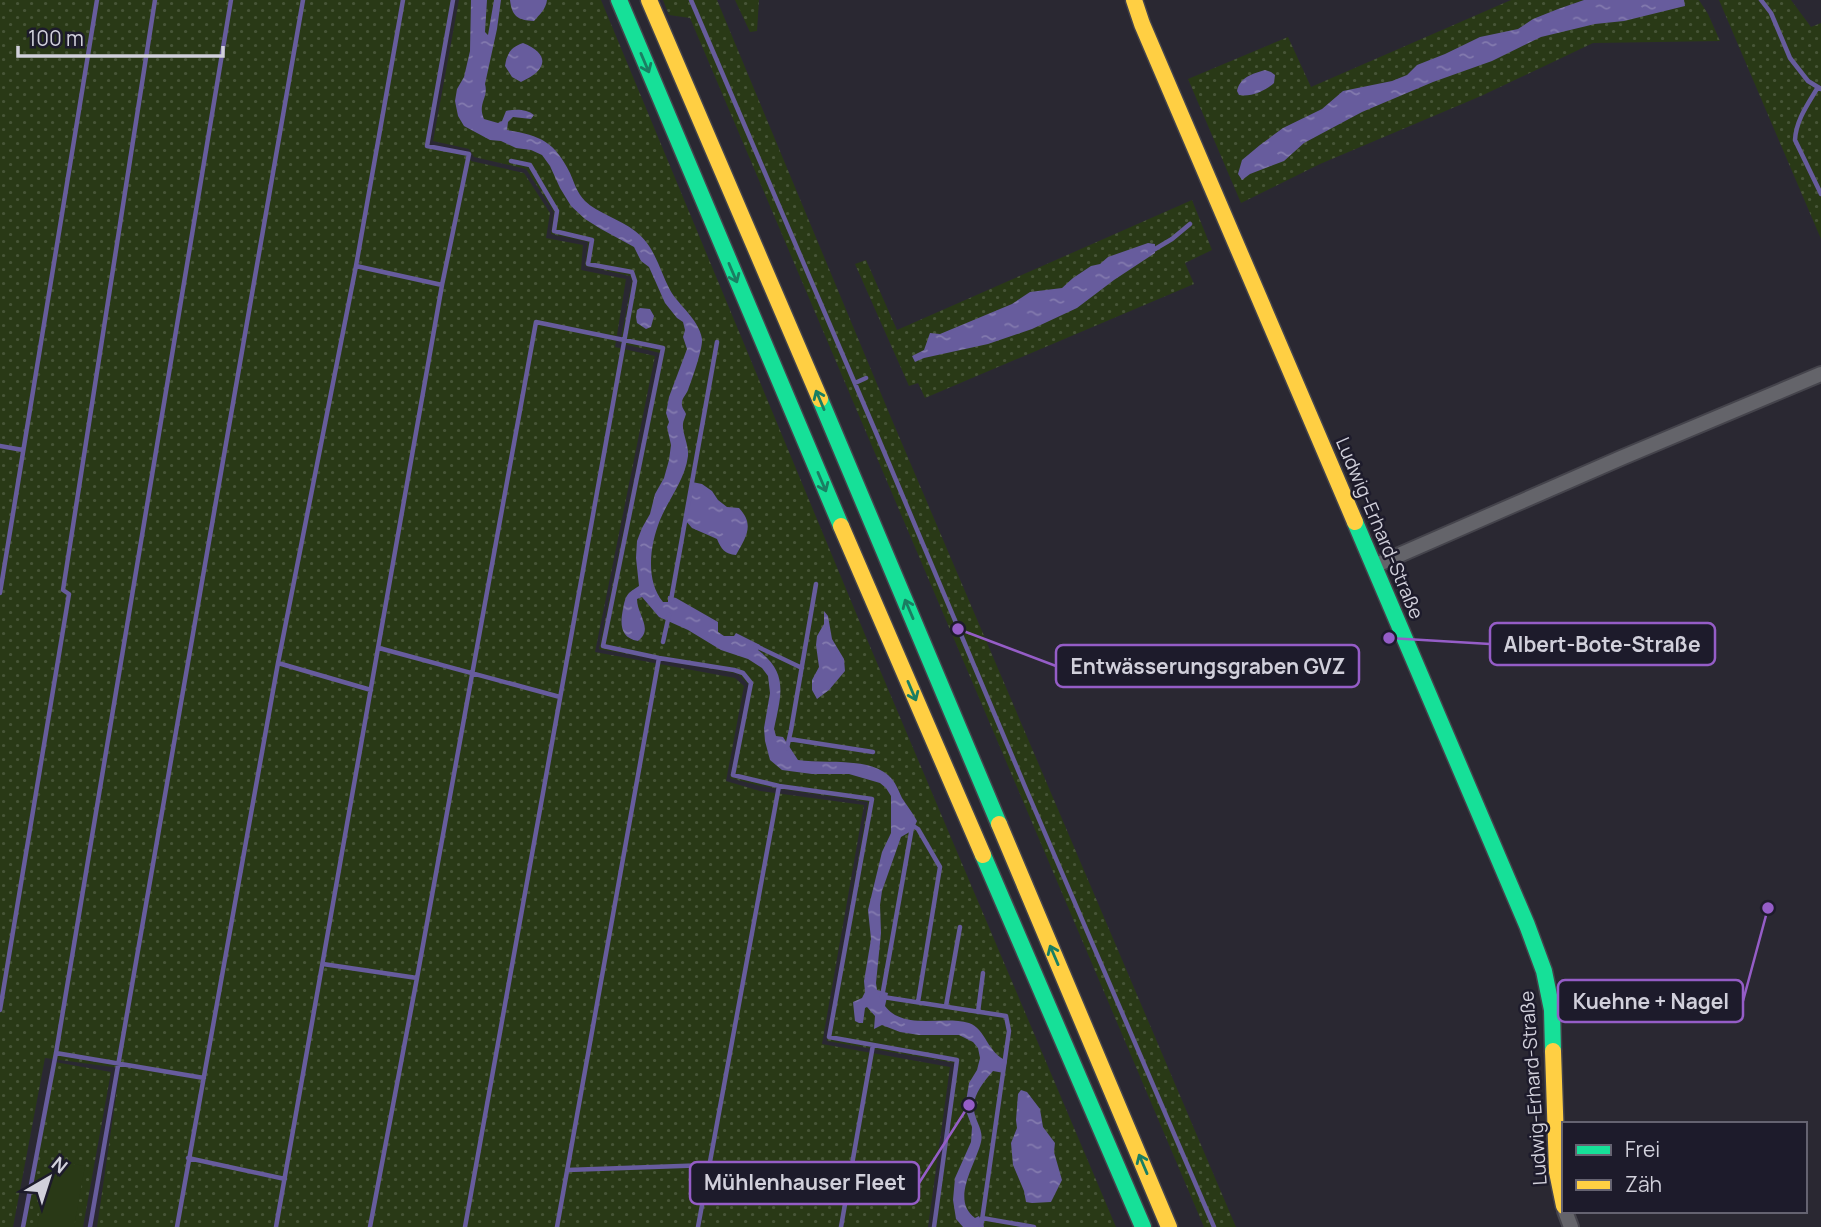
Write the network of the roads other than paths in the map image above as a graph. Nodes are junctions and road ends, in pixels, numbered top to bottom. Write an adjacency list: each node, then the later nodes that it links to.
1 (619, 0): 7 (main road, one-way to 7)
2 (649, 0): 8 (main road, one-way to 2)
3 (1134, 0): 5 (main road, Ludwig-Erhard-Straße)
4 (1821, 374): 5 (street)
5 (1374, 566): 6 (main road, Ludwig-Erhard-Straße)
6 (1562, 1196)
7 (1143, 1227)
8 (1169, 1227)

